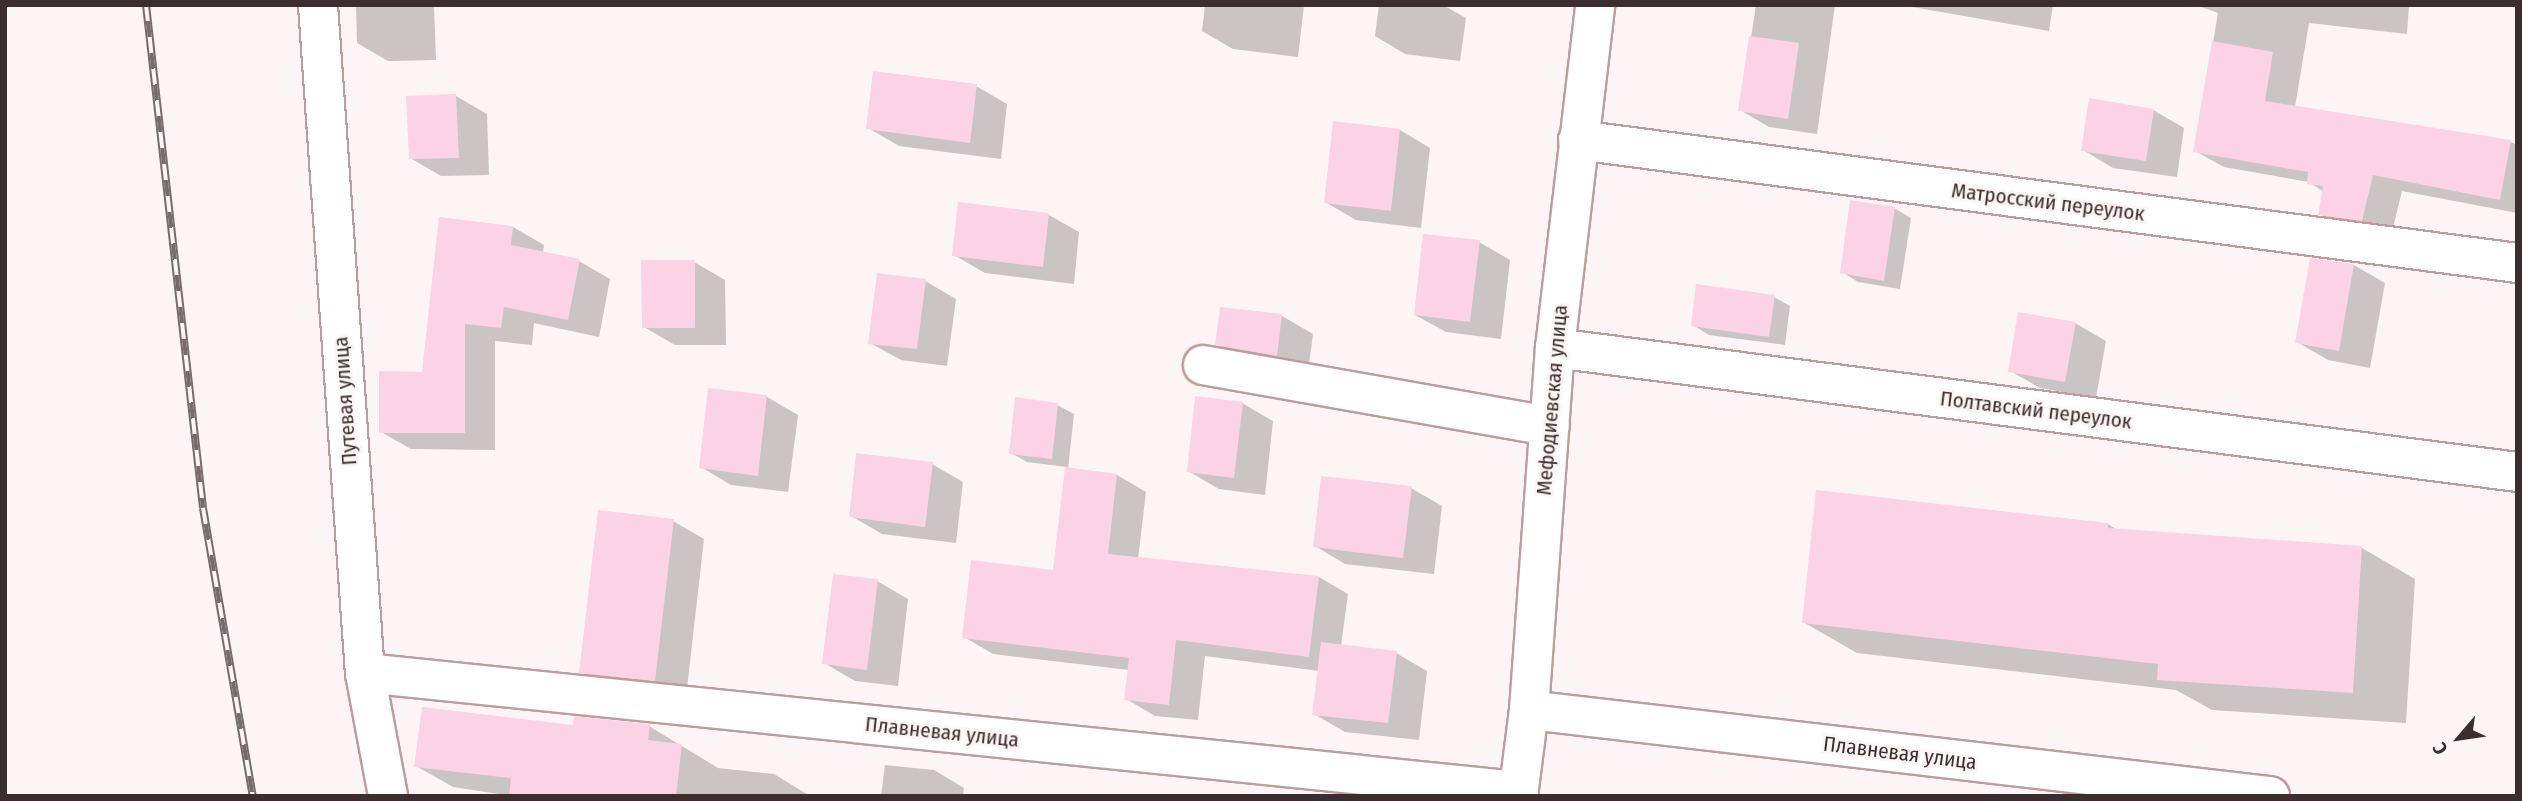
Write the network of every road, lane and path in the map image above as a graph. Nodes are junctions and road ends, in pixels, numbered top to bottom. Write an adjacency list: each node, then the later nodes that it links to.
1 (318, 5): 9 (street, Путевая улица)
2 (1595, 5): 3 (street, Мефодиевская улица)
3 (1578, 140): 4 (street, Матросский переулок); 5 (street, Мефодиевская улица)
4 (2517, 263)
5 (1555, 348): 7 (street, Мефодиевская улица); 8 (street, Полтавский переулок)
6 (1203, 365): 7 (street)
7 (1550, 426): 10 (street, Мефодиевская улица)
8 (2517, 472)
9 (365, 673): 11 (street, Плавневая улица); 12 (street, Путевая улица)
10 (1529, 710): 11 (street, Мефодиевская улица); 13 (street, Плавневая улица)
11 (1519, 793)
12 (388, 796)
13 (2270, 796)

